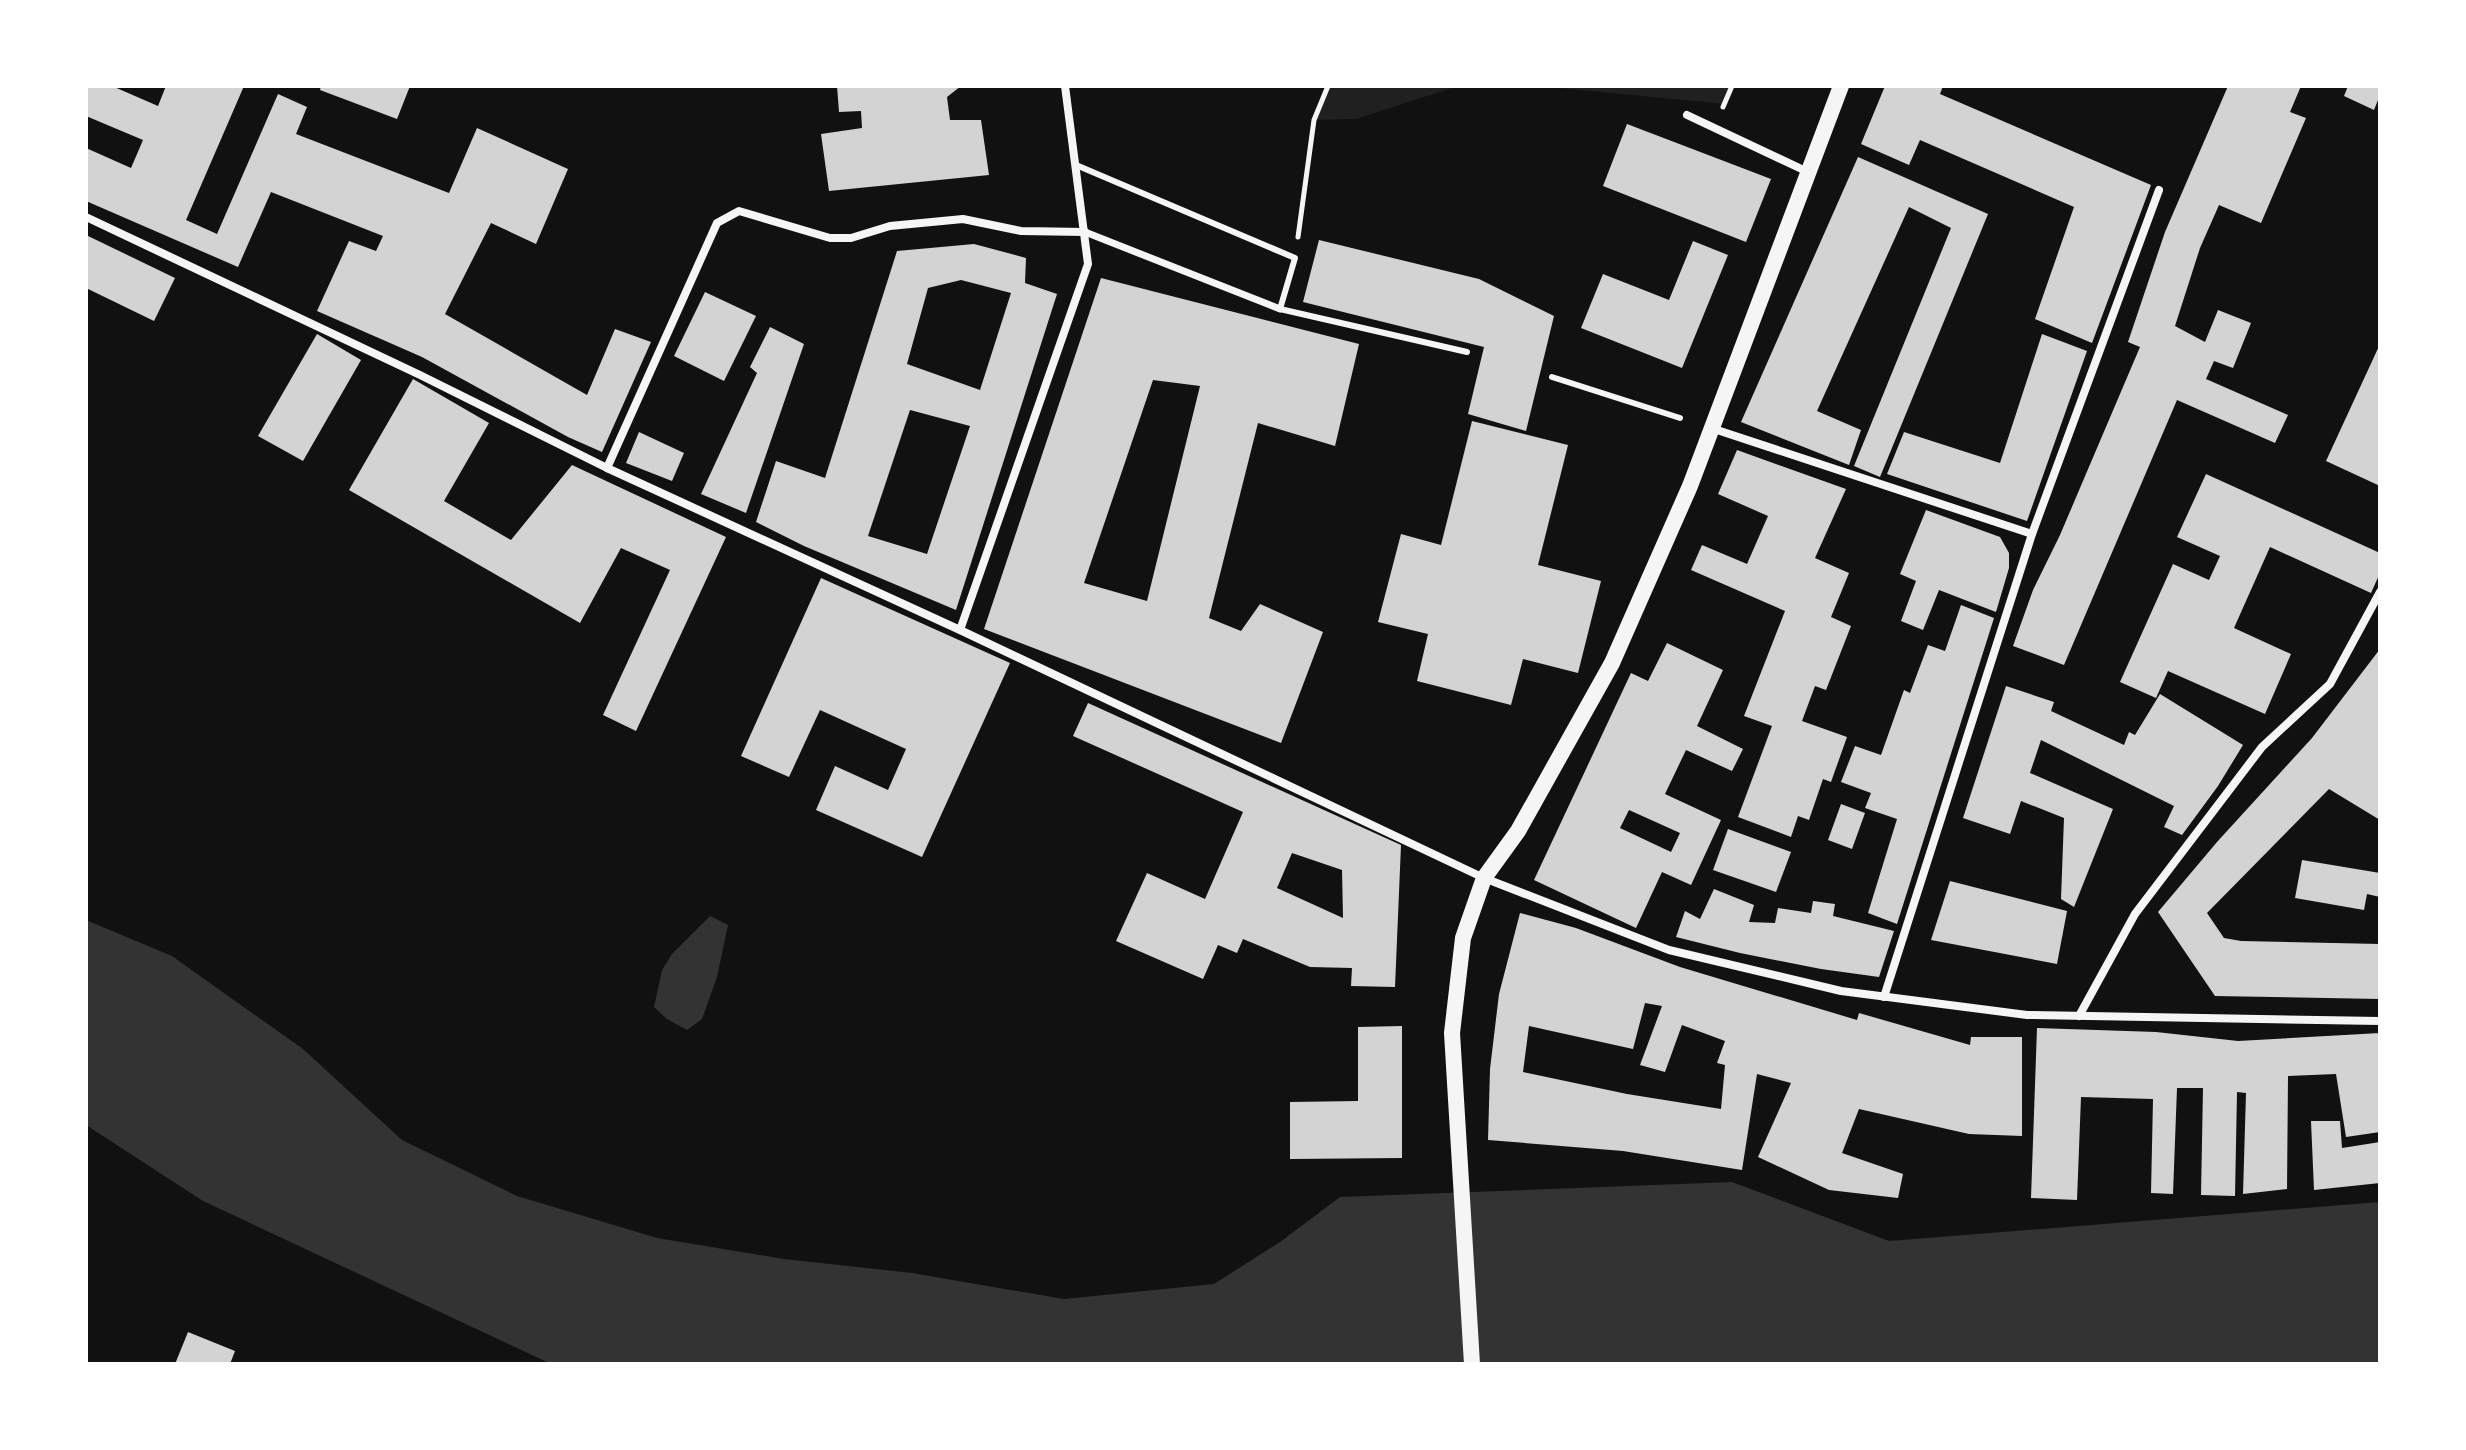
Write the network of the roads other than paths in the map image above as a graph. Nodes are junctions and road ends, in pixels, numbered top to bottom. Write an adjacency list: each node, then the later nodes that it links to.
1 (1065, 86): 4 (street)
2 (1841, 86): 5 (main road)
3 (1687, 115): 5 (street)
4 (1076, 165): 8 (street); 9 (lane)
5 (1808, 172): 13 (main road)
6 (2159, 190): 15 (street)
7 (86, 217): 14 (street)
8 (1085, 232): 9 (street); 14 (street); 17 (street)
9 (1280, 309): 10 (lane)
10 (1467, 352)
11 (1552, 377): 12 (lane)
12 (1680, 418)
13 (1711, 428): 15 (street); 18 (main road)
14 (607, 468): 17 (street)
15 (2032, 534): 19 (street)
16 (2380, 592): 20 (street)
17 (960, 630): 18 (street)
18 (1484, 878): 19 (street); 22 (main road)
19 (1884, 997): 20 (street)
20 (2079, 1016): 21 (street)
21 (2380, 1021)
22 (1472, 1364)

